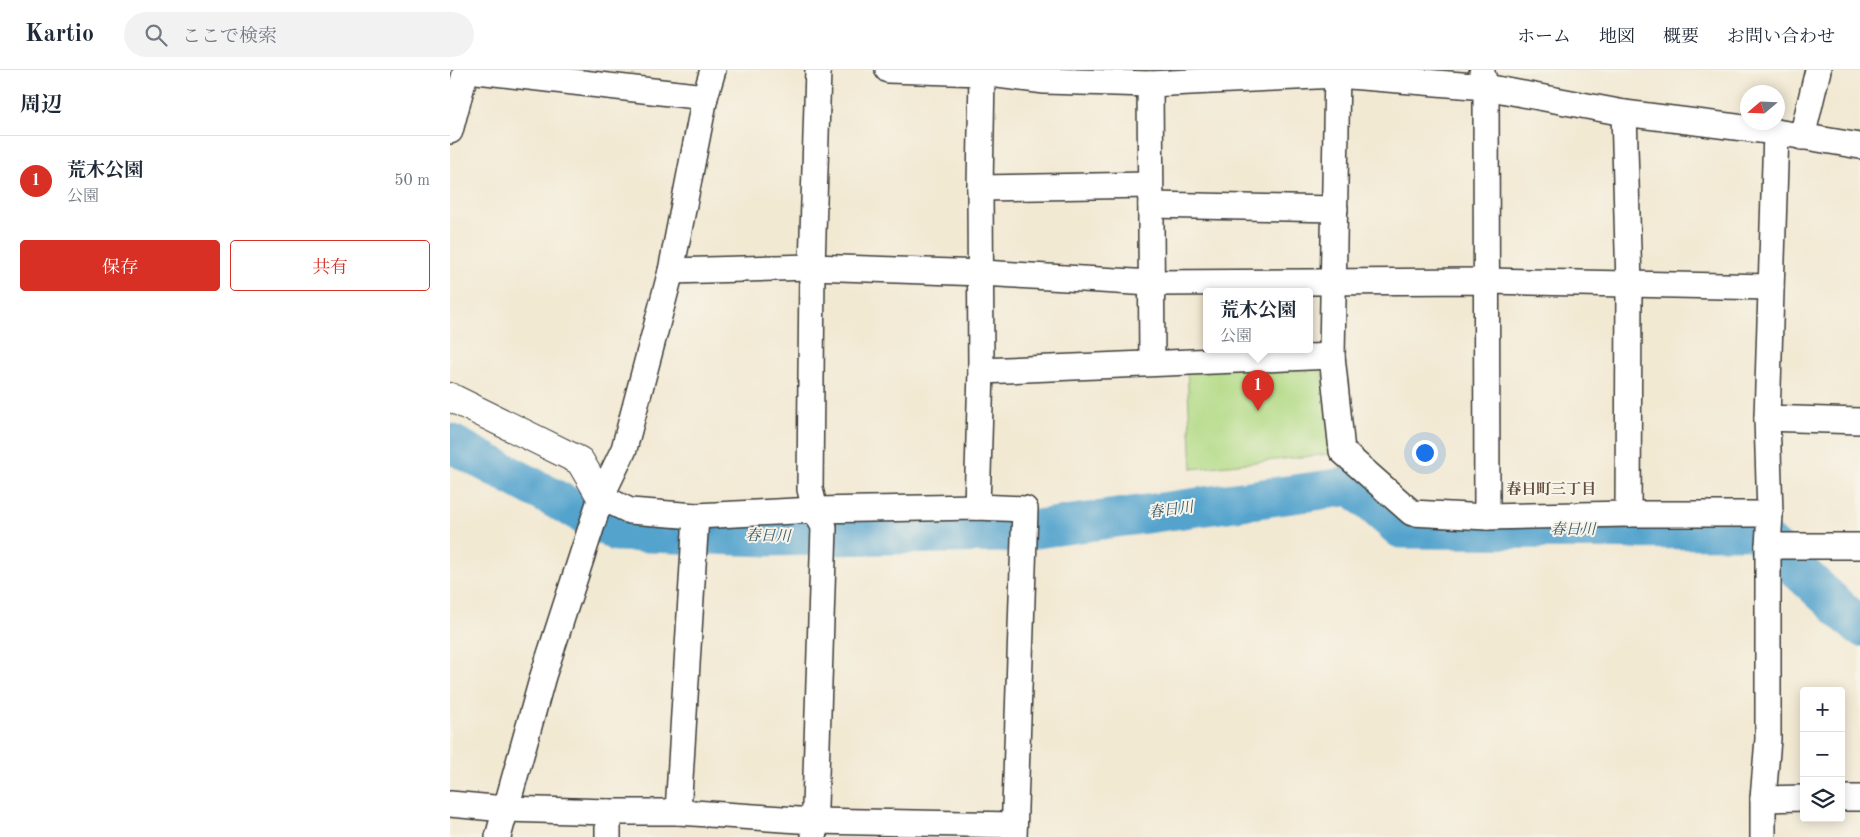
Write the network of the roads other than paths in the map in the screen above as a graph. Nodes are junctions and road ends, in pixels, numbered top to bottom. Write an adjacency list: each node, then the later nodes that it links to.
1 (467, 70): 10 (street); 12 (street)
2 (713, 70): 10 (street)
3 (818, 70): 19 (street)
4 (888, 70): 7 (street)
5 (1818, 70): 14 (street)
6 (1337, 72): 8 (street); 9 (street); 18 (street)
7 (982, 73): 9 (street); 16 (street)
8 (1484, 79): 11 (street); 22 (street)
9 (1150, 84): 17 (street)
10 (705, 97): 20 (street)
11 (1624, 113): 13 (street); 25 (street)
12 (450, 131)
13 (1776, 132): 14 (street); 26 (street)
14 (1802, 137): 15 (street)
15 (1860, 146)
16 (980, 188): 17 (street); 21 (street)
17 (1151, 195): 18 (street); 24 (street)
18 (1335, 209): 23 (street)
19 (812, 267): 20 (street); 21 (street); 35 (street)
20 (671, 270): 33 (street)
21 (982, 273): 24 (street); 29 (street)
22 (1488, 281): 23 (street); 25 (street); 39 (street)
23 (1333, 282): 24 (street); 27 (street)
24 (1151, 283): 28 (street)
25 (1629, 284): 26 (street); 36 (street)
26 (1771, 287): 31 (street)
27 (1332, 356): 28 (street); 39 (street)
28 (1152, 362): 29 (street)
29 (981, 371): 34 (street)
30 (450, 397): 33 (street)
31 (1767, 418): 32 (street); 37 (street)
32 (1860, 421)
33 (601, 497): 38 (street); 47 (street)
34 (978, 507): 35 (street); 51 (street)
35 (815, 510): 38 (street); 50 (street)
36 (1628, 514): 37 (street); 39 (street)
37 (1770, 514): 40 (street)
38 (696, 516): 49 (street)
39 (1487, 517)
40 (1768, 546): 41 (street); 42 (street)
41 (1860, 546)
42 (1763, 798): 43 (street); 54 (street)
43 (1800, 798)
44 (1845, 798): 45 (street)
45 (1860, 798)
46 (450, 804): 47 (street)
47 (505, 808): 48 (street); 52 (street)
48 (608, 812): 49 (street); 53 (street)
49 (678, 812): 50 (street)
50 (814, 829): 51 (street)
51 (1014, 831)
52 (498, 837)
53 (608, 837)
54 (1764, 837)

